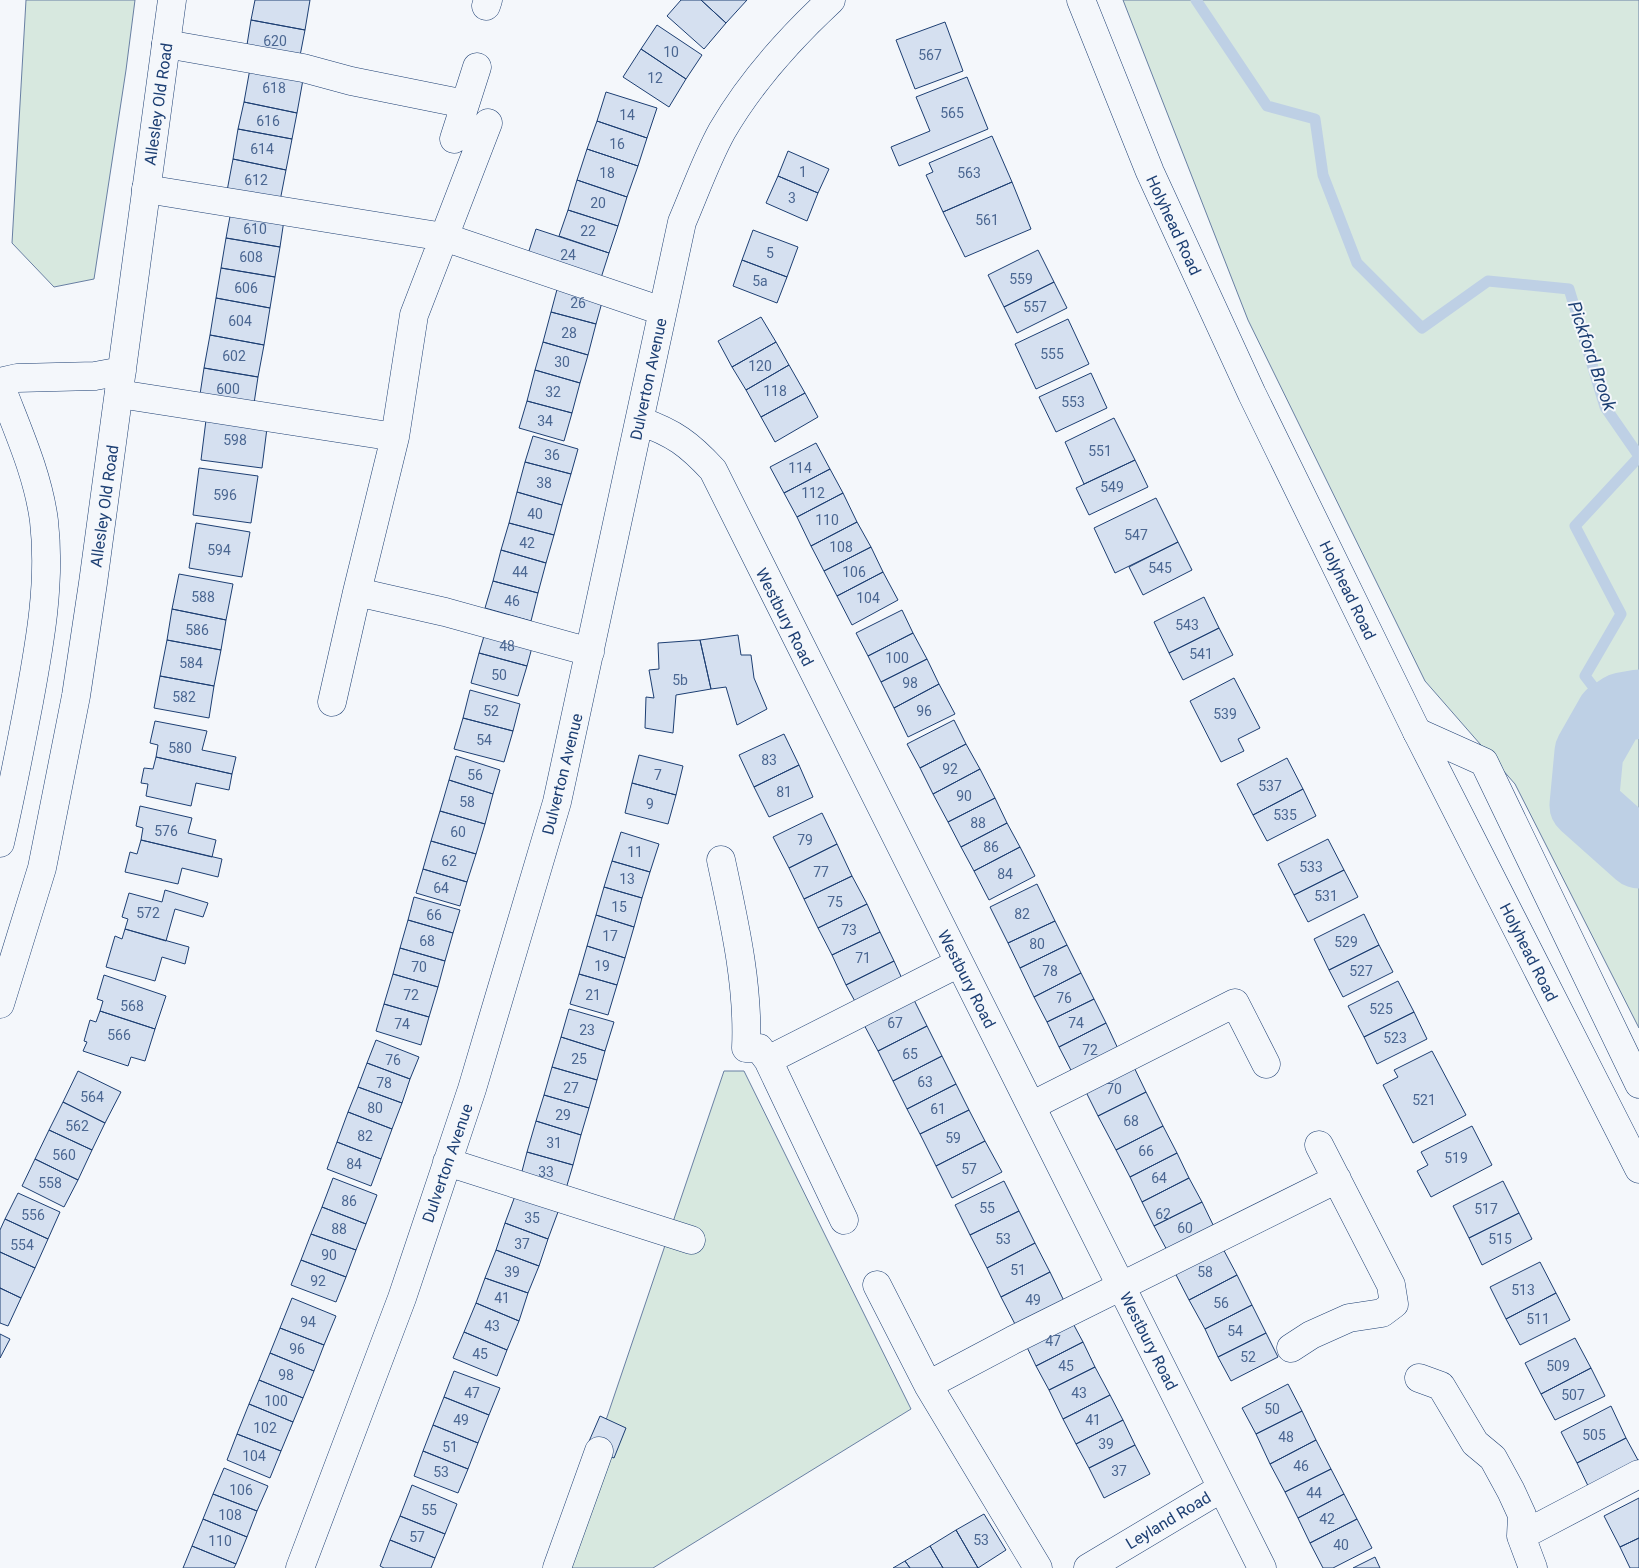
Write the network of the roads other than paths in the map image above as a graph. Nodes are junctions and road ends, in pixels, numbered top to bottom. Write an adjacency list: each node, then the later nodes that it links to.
1 (172, 0): 4 (main road, Allesley Old Road)
2 (832, 0): 11 (main road, Dulverton Avenue)
3 (1081, 0): 19 (main road, Holyhead Road)
4 (166, 44): 6 (main road); 9 (main road, Allesley Old Road)
5 (477, 67): 6 (main road)
6 (465, 104): 8 (main road)
7 (488, 123): 10 (main road)
8 (454, 139)
9 (146, 189): 10 (main road); 13 (main road, Allesley Old Road)
10 (444, 237): 11 (main road); 15 (main road)
11 (662, 310): 14 (main road, Dulverton Avenue)
12 (0, 383): 13 (main road); 20 (main road)
13 (121, 383): 15 (main road); 23 (main road, Allesley Old Road)
14 (640, 420): 17 (main road, Dulverton Avenue); 22 (main road, Westbury Road)
15 (396, 437): 16 (main road)
16 (357, 592): 17 (main road); 18 (main road)
17 (590, 652): 29 (main road, Dulverton Avenue)
18 (332, 702)
19 (1417, 732): 26 (main road); 30 (main road, Holyhead Road)
20 (0, 843)
21 (721, 860): 24 (main road)
22 (959, 963): 24 (main road); 27 (main road, Westbury Road)
23 (0, 1004)
24 (768, 1060): 32 (main road)
25 (1266, 1064): 27 (main road)
26 (1639, 1084)
27 (1031, 1106): 35 (main road, Westbury Road)
28 (1319, 1145): 31 (main road)
29 (447, 1162): 33 (main road); 43 (main road, Dulverton Avenue)
30 (1639, 1169)
31 (1337, 1179): 35 (main road); 36 (main road)
32 (844, 1220)
33 (691, 1240)
34 (877, 1285): 38 (main road)
35 (1121, 1287): 38 (main road); 41 (main road, Westbury Road)
36 (1291, 1348)
37 (1419, 1378): 42 (main road)
38 (928, 1385): 45 (main road)
39 (599, 1451): 44 (main road)
40 (1639, 1474): 42 (main road)
41 (1222, 1488): 46 (main road, Leyland Road); 47 (main road, Westbury Road)
42 (1521, 1536): 48 (main road)
43 (300, 1568)
44 (557, 1568)
45 (1038, 1568)
46 (1088, 1568)
47 (1262, 1568)
48 (1533, 1568)

